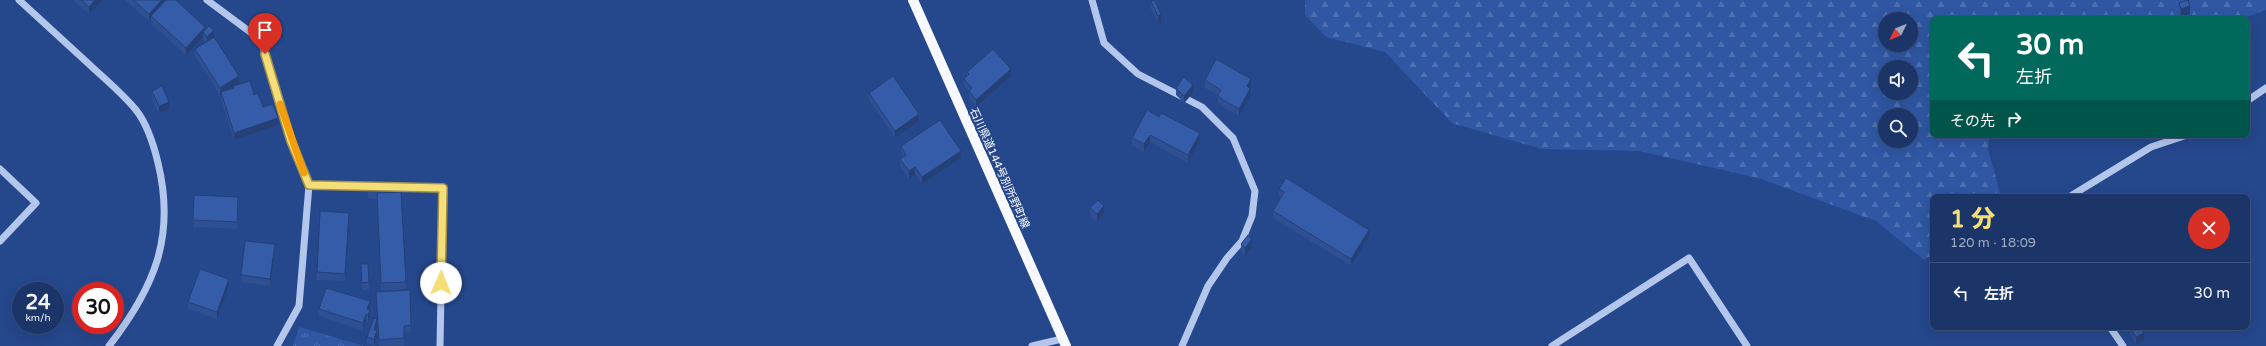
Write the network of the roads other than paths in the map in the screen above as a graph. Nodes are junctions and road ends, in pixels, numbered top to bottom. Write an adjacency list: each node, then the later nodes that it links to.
1 (19, 0): 14 (street)
2 (207, 0): 9 (street)
3 (913, 0): 13 (main road, 石川県道144号別所野町線)
4 (1092, 0): 18 (street)
5 (2266, 88): 6 (street)
6 (2250, 99)
7 (2178, 138): 10 (street)
8 (0, 169): 11 (street)
9 (309, 185): 15 (street); 16 (street)
10 (2074, 194)
11 (0, 241)
12 (2112, 330): 21 (street)
13 (1064, 342): 17 (street)
14 (109, 346)
15 (278, 346)
16 (440, 346)
17 (1032, 346)
18 (1182, 346)
19 (1552, 346): 20 (street)
20 (1747, 346)
21 (2123, 346)

